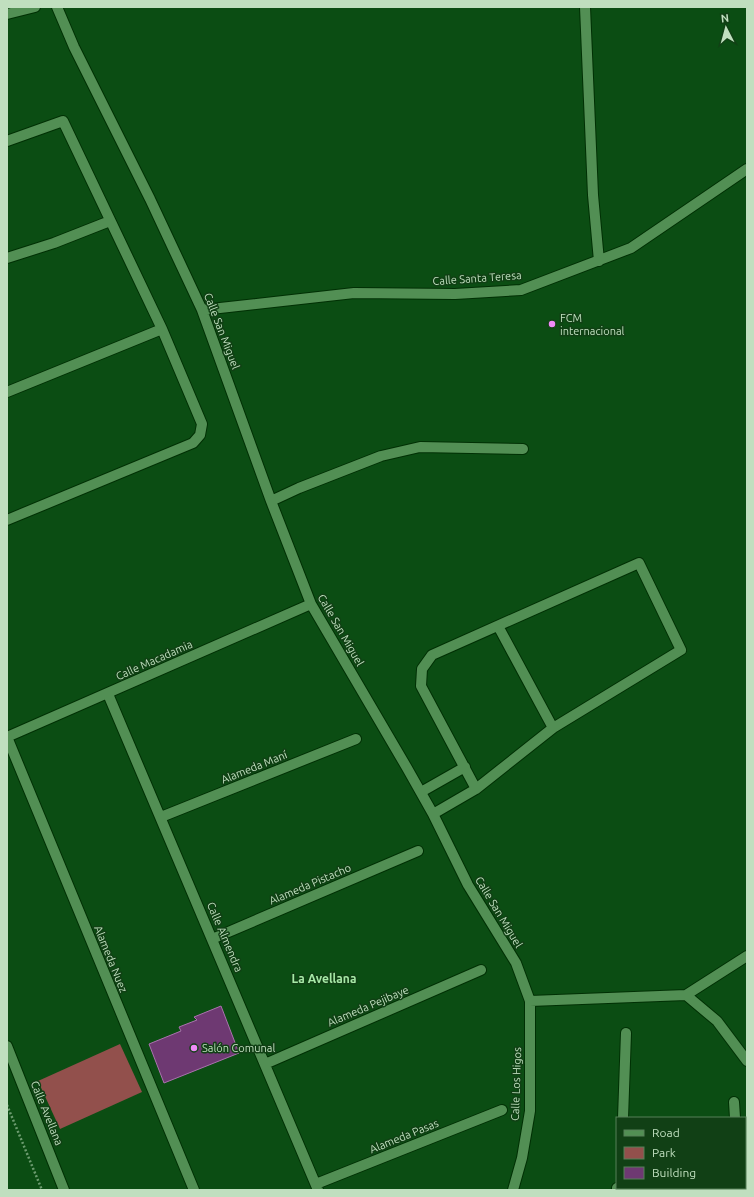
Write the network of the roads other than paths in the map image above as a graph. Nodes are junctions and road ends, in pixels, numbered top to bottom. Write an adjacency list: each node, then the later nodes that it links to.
1 (36, 7): 4 (street)
2 (57, 7): 10 (street, Calle San Miguel)
3 (585, 7): 9 (street)
4 (7, 14)
5 (7, 140): 7 (street)
6 (747, 169): 9 (street, Calle Santa Teresa)
7 (110, 221): 8 (street); 11 (street)
8 (7, 258)
9 (600, 261): 10 (street, Calle Santa Teresa)
10 (202, 310): 14 (street, Calle San Miguel)
11 (162, 329): 12 (street); 15 (street)
12 (7, 392)
13 (523, 449): 14 (street)
14 (271, 501): 16 (street, Calle San Miguel)
15 (7, 520)
16 (311, 604): 18 (street, Calle Macadamia); 24 (street, Calle San Miguel)
17 (498, 626): 19 (street); 19 (street); 22 (street)
18 (108, 694): 20 (street, Calle Macadamia); 26 (street, Calle Almendra)
19 (553, 728): 23 (street)
20 (7, 737): 43 (street, Alameda Nuez)
21 (356, 739): 26 (street, Alameda Maní)
22 (465, 767): 23 (street); 24 (street)
23 (476, 789): 25 (street)
24 (421, 792): 25 (street, Calle San Miguel)
25 (433, 814): 32 (street, Calle San Miguel)
26 (161, 817): 28 (street, Calle Almendra)
27 (418, 851): 28 (street, Alameda Pistacho)
28 (212, 939): 36 (street, Calle Almendra)
29 (747, 956): 31 (street)
30 (480, 970): 36 (street, Alameda Pejibaye)
31 (686, 995): 32 (street); 35 (street)
32 (530, 1000): 44 (street, Calle Los Higos)
33 (626, 1033): 39 (street)
34 (7, 1046): 42 (street, Calle Avellana)
35 (747, 1061)
36 (265, 1064): 41 (street, Calle Almendra)
37 (734, 1102): 40 (street)
38 (502, 1110): 41 (street, Alameda Pasas)
39 (623, 1117)
40 (735, 1117)
41 (317, 1187)
42 (64, 1190)
43 (194, 1190)
44 (513, 1190)

